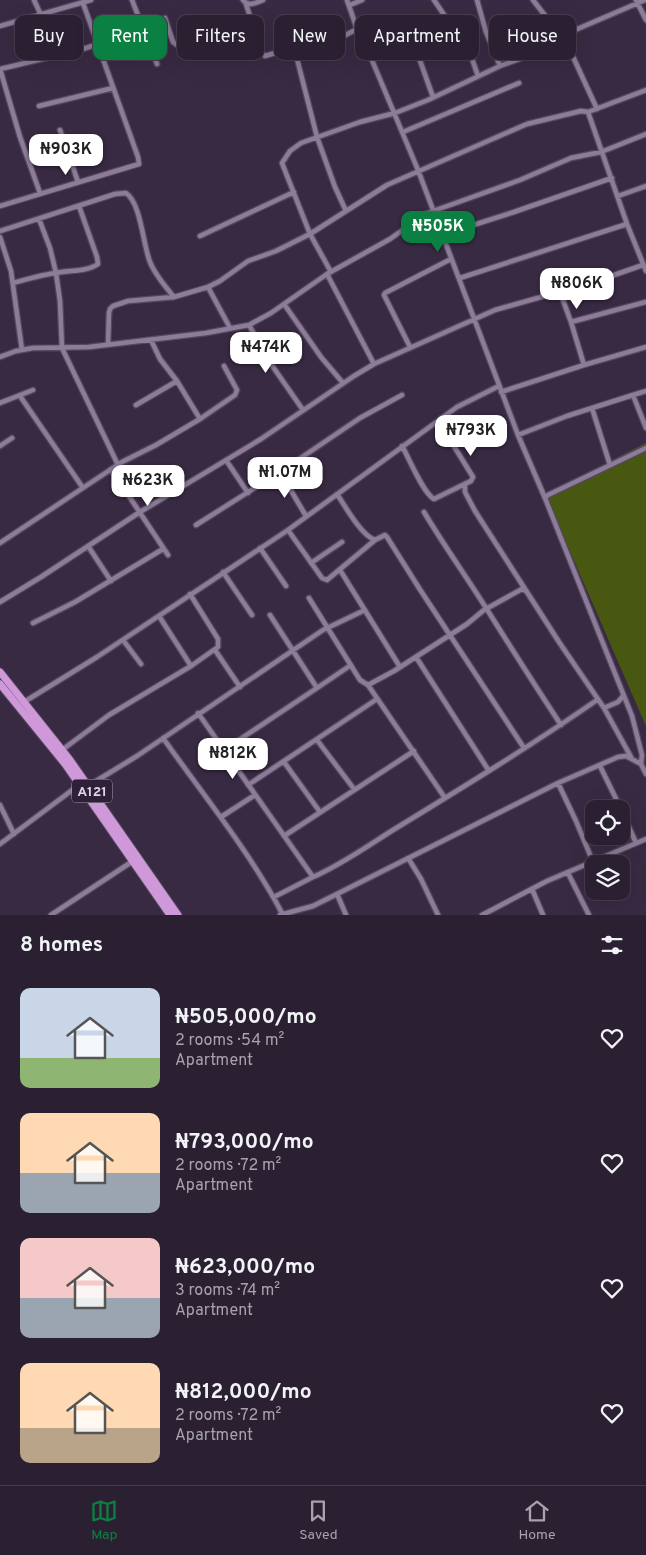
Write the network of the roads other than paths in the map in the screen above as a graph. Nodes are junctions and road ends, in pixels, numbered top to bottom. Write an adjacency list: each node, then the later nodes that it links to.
1 (34, 0): 14 (street)
2 (91, 0): 12 (street)
3 (132, 0): 32 (street)
4 (263, 0): 10 (street)
5 (362, 0): 13 (street)
6 (434, 0): 35 (street)
7 (477, 0): 33 (street)
8 (645, 0): 11 (street)
9 (535, 1): 16 (street)
10 (244, 2): 15 (street)
11 (636, 2): 17 (street); 23 (street)
12 (83, 3): 14 (street); 22 (street)
13 (348, 3): 19 (street)
14 (41, 15)
15 (248, 15)
16 (546, 15)
17 (646, 20)
18 (15, 22): 21 (street)
19 (355, 23)
20 (167, 24): 24 (street)
21 (0, 26)
22 (93, 30)
23 (576, 30)
24 (177, 45)
25 (93, 46): 34 (street)
26 (103, 60): 37 (street)
27 (297, 60): 47 (street)
28 (371, 60): 43 (street)
29 (420, 60): 39 (street)
30 (517, 60): 33 (street)
31 (573, 60): 41 (street)
32 (157, 64)
33 (500, 66): 35 (street)
34 (0, 69): 54 (street)
35 (478, 76): 39 (street)
36 (519, 83): 45 (street)
37 (113, 88): 40 (street); 51 (street)
38 (646, 90): 41 (street)
39 (433, 97): 43 (street)
40 (39, 106)
41 (596, 109): 42 (street)
42 (588, 112): 48 (street); 49 (street)
43 (395, 113): 45 (street); 47 (street)
44 (60, 130): 51 (street)
45 (402, 132): 49 (street)
46 (646, 134): 48 (street)
47 (317, 137): 53 (street); 58 (street)
48 (601, 152): 50 (street); 59 (street)
49 (418, 170): 58 (street); 59 (street)
50 (612, 178): 55 (street); 64 (street)
51 (78, 182): 54 (street)
52 (646, 186): 55 (street)
53 (294, 192): 63 (street); 65 (street)
54 (40, 193): 56 (street)
55 (618, 196): 61 (street)
56 (0, 206)
57 (79, 206): 60 (street); 70 (street); 76 (street)
58 (346, 211): 63 (street)
59 (432, 211): 64 (street); 71 (street)
60 (39, 219): 62 (street); 70 (street)
61 (627, 224): 68 (street); 72 (street)
62 (0, 231)
63 (310, 234): 71 (street); 74 (street)
64 (442, 235): 67 (street)
65 (200, 236)
66 (0, 237): 73 (street)
67 (451, 260): 72 (street); 85 (street)
68 (643, 264): 69 (street); 75 (street)
69 (646, 271)
70 (56, 273): 73 (street); 86 (street)
71 (329, 273): 78 (street); 90 (street)
72 (460, 278): 79 (street)
73 (13, 283): 88 (street)
74 (208, 287): 76 (street); 82 (street)
75 (560, 292): 79 (street); 80 (street)
76 (174, 297): 84 (street)
77 (646, 302): 80 (street)
78 (284, 304): 81 (street); 94 (street)
79 (475, 319): 85 (street); 95 (street)
80 (571, 322): 91 (street)
81 (249, 325): 82 (street); 105 (street)
82 (230, 328): 83 (street)
83 (151, 340): 84 (street); 93 (street)
84 (108, 344): 86 (street)
85 (410, 347): 90 (street)
86 (62, 348): 88 (street); 115 (street)
87 (646, 348): 91 (street)
88 (22, 350): 89 (street)
89 (0, 357)
90 (374, 364): 94 (street)
91 (584, 365): 98 (street)
92 (224, 366): 107 (street)
93 (177, 381): 103 (street); 107 (street)
94 (343, 383): 105 (street)
95 (499, 386): 98 (street); 106 (street)
96 (33, 390): 101 (street)
97 (646, 391): 100 (street)
98 (502, 392): 109 (street)
99 (402, 395): 118 (street)
100 (633, 395): 104 (street); 108 (street)
101 (20, 396): 102 (street); 120 (street)
102 (0, 403)
103 (136, 405)
104 (592, 408): 109 (street); 116 (street)
105 (303, 410): 114 (street)
106 (441, 418): 112 (street); 119 (street)
107 (200, 419): 115 (street)
108 (646, 428)
109 (518, 434): 123 (street)
110 (12, 438): 111 (street)
111 (0, 446)
112 (402, 446): 119 (street); 122 (street)
113 (646, 448): 116 (street)
114 (226, 460): 121 (street); 124 (street)
115 (118, 465): 117 (street)
116 (610, 465): 123 (street)
117 (111, 470): 120 (street); 124 (street)
118 (280, 472): 121 (street); 126 (street)
119 (465, 484): 141 (street)
120 (83, 488): 131 (street)
121 (248, 493): 127 (street)
122 (337, 494): 126 (street); 129 (street)
123 (545, 498): 166 (street)
124 (140, 512): 132 (street); 133 (street)
125 (424, 512): 145 (street)
126 (306, 516): 128 (street)
127 (196, 525)
128 (288, 530): 134 (street); 136 (street)
129 (375, 540): 137 (street); 152 (street)
130 (342, 542): 136 (street)
131 (0, 543)
132 (88, 546): 139 (street); 144 (street)
133 (163, 548): 135 (street); 139 (street)
134 (260, 548): 138 (street); 140 (street)
135 (168, 555)
136 (312, 563): 137 (street)
137 (340, 570): 146 (street)
138 (223, 572): 142 (street); 149 (street)
139 (111, 581): 150 (street)
140 (286, 586)
141 (527, 592): 145 (street); 168 (street)
142 (190, 594): 148 (street); 154 (street)
143 (309, 598): 151 (street)
144 (0, 602)
145 (486, 609): 152 (street); 172 (street)
146 (365, 610): 151 (street); 160 (street)
147 (270, 615): 155 (street)
148 (159, 616): 153 (street); 159 (street)
149 (252, 616)
150 (33, 623)
151 (328, 627): 155 (street); 158 (street)
152 (450, 634): 156 (street); 175 (street)
153 (122, 640): 157 (street); 169 (street)
154 (216, 650): 159 (street); 164 (street)
155 (293, 651): 164 (street); 165 (street)
156 (416, 657): 160 (street); 184 (street)
157 (141, 664)
158 (351, 665): 163 (street); 165 (street)
159 (191, 666): 176 (street)
160 (400, 667): 163 (street)
161 (0, 672): 169 (highway, A121)
162 (0, 684): 187 (highway, A121)
163 (368, 684): 167 (street)
164 (240, 687): 171 (street)
165 (317, 688): 177 (street)
166 (623, 696): 170 (street); 179 (street)
167 (377, 700): 174 (street); 178 (street)
168 (597, 700): 170 (street); 172 (street)
169 (24, 702): 176 (highway, A121)
170 (604, 708): 180 (street)
171 (198, 714): 173 (street); 177 (street)
172 (561, 725): 175 (street)
173 (163, 738): 189 (street); 196 (street)
174 (317, 740): 181 (street); 190 (street)
175 (524, 748): 184 (street)
176 (62, 750): 189 (highway, A121)
177 (224, 750): 188 (street)
178 (414, 751): 190 (street); 192 (street)
179 (644, 754): 182 (street)
180 (631, 758): 182 (street); 183 (street)
181 (284, 762): 188 (street); 195 (street)
182 (641, 764): 185 (street)
183 (600, 766): 186 (street); 193 (street)
184 (489, 770): 192 (street)
185 (646, 774)
186 (558, 783): 203 (street); 205 (street)
187 (79, 785): 198 (street); 206 (highway, A121)
188 (248, 785): 191 (street)
189 (88, 786): 216 (highway, A121)
190 (354, 789): 195 (street)
191 (255, 795): 196 (street); 199 (street)
192 (445, 798): 209 (street)
193 (617, 800)
194 (0, 805): 198 (street)
195 (320, 812): 199 (street)
196 (221, 818): 212 (street)
197 (630, 830): 202 (street)
198 (14, 834): 201 (street)
199 (284, 836): 209 (street)
200 (646, 839): 202 (street)
201 (0, 844)
202 (636, 844): 204 (street)
203 (590, 855)
204 (610, 855)
205 (408, 858): 211 (street); 219 (street)
206 (133, 861): 214 (street); 215 (highway, A121)
207 (585, 865): 208 (street)
208 (568, 872): 210 (street); 221 (street)
209 (313, 877): 212 (street)
210 (532, 889): 213 (street); 220 (street)
211 (337, 894): 217 (street); 218 (street)
212 (274, 897): 217 (street)
213 (485, 914)
214 (51, 915)
215 (170, 915)
216 (178, 915)
217 (282, 915)
218 (346, 915)
219 (438, 915)
220 (543, 915)
221 (589, 915)

